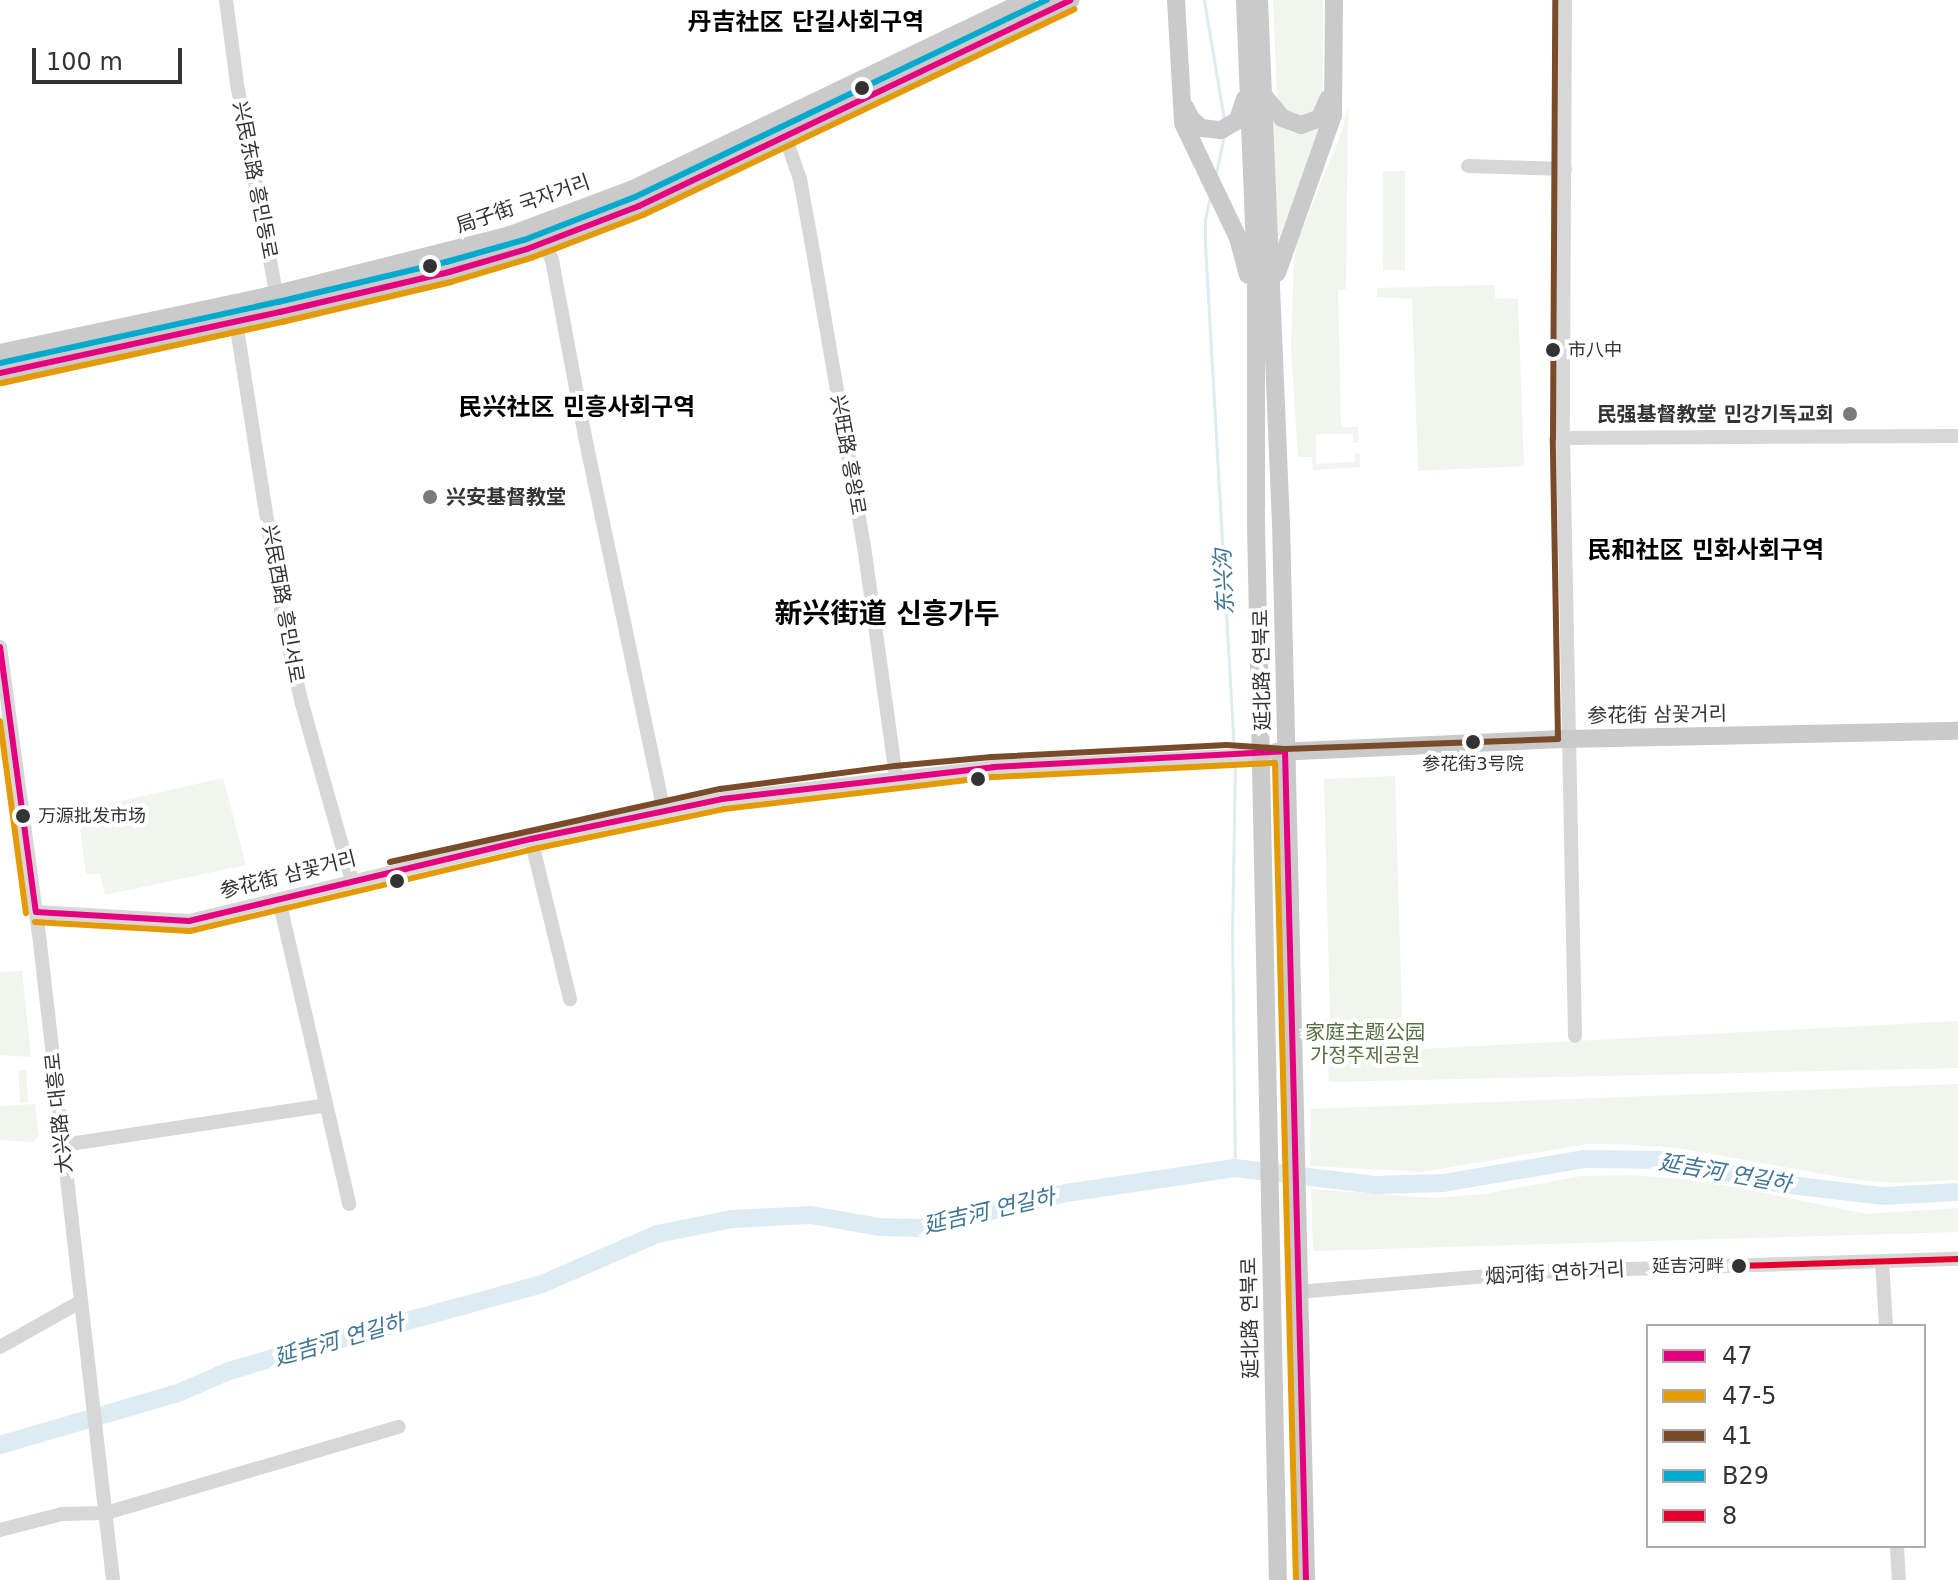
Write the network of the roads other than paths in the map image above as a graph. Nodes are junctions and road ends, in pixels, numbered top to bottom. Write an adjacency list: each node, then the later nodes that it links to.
1 (226, 0): 16 (street, 兴民东路 흥민동로)
2 (1027, 0): 16 (main road, 局子街 국자거리)
3 (1070, 0): 11 (main road, 局子街 국자거리)
4 (1178, 0): 9 (main road); 15 (main road)
5 (1245, 0): 9 (main road, 延北路 연북로)
6 (1259, 0): 10 (main road, 延北路 연북로)
7 (1332, 0): 10 (main road); 15 (main road)
8 (1565, 0): 13 (street)
9 (1248, 72): 15 (main road, 延北路 연북로)
10 (1263, 95): 15 (main road, 延北路 연북로)
11 (785, 136): 14 (main road, 局子街 국자거리); 28 (street, 兴旺路 흥왕로)
12 (1468, 166): 13 (street)
13 (1565, 169): 21 (street)
14 (544, 243): 16 (main road, 局子街 국자거리); 29 (street)
15 (1263, 299): 26 (main road, 延北路 연북로); 27 (main road, 延北路 연북로)
16 (278, 303): 17 (main road, 局子街 국자거리); 18 (main road, 局子街 국자거리)
17 (236, 322): 19 (main road, 局子街 국자거리); 31 (street, 兴民西路 흥민서로)
18 (0, 353)
19 (0, 373)
20 (1958, 436): 21 (street)
21 (1563, 438): 25 (street)
22 (0, 647): 33 (street, 大兴路 대흥로)
23 (1958, 731): 25 (main road, 参花街 삼꽃거리)
24 (1958, 742): 25 (main road, 参花街 삼꽃거리)
25 (1567, 744): 27 (main road, 参花街 삼꽃거리); 35 (street)
26 (1244, 755): 27 (main road, 参花街 삼꽃거리); 28 (street, 参花街 삼꽃거리); 50 (main road, 延北路 연북로)
27 (1285, 755): 41 (main road, 延北路 연북로)
28 (896, 776): 29 (street, 参花街 삼꽃거리)
29 (664, 811): 30 (street, 参花街 삼꽃거리)
30 (531, 839): 31 (street, 参花街 삼꽃거리); 34 (street)
31 (352, 881): 32 (street, 参花街 삼꽃거리)
32 (279, 900): 33 (street, 参花街 삼꽃거리); 36 (street)
33 (36, 912): 37 (street, 大兴路 대흥로)
34 (570, 999)
35 (1575, 1036)
36 (326, 1105): 37 (street); 38 (street)
37 (63, 1145): 42 (street, 大兴路 대흥로)
38 (349, 1204)
39 (1958, 1259): 40 (street, 烟河街 연하거리)
40 (1882, 1261): 41 (street, 烟河街 연하거리); 43 (street)
41 (1297, 1292): 51 (main road, 延北路 연북로)
42 (80, 1302): 44 (street); 46 (street, 大兴路 대흥로)
43 (1886, 1324)
44 (0, 1347)
45 (399, 1427): 46 (street)
46 (106, 1508): 47 (street); 49 (street, 大兴路 대흥로)
47 (0, 1530)
48 (1897, 1548): 52 (street)
49 (113, 1580)
50 (1278, 1580)
51 (1306, 1580)
52 (1899, 1580)

